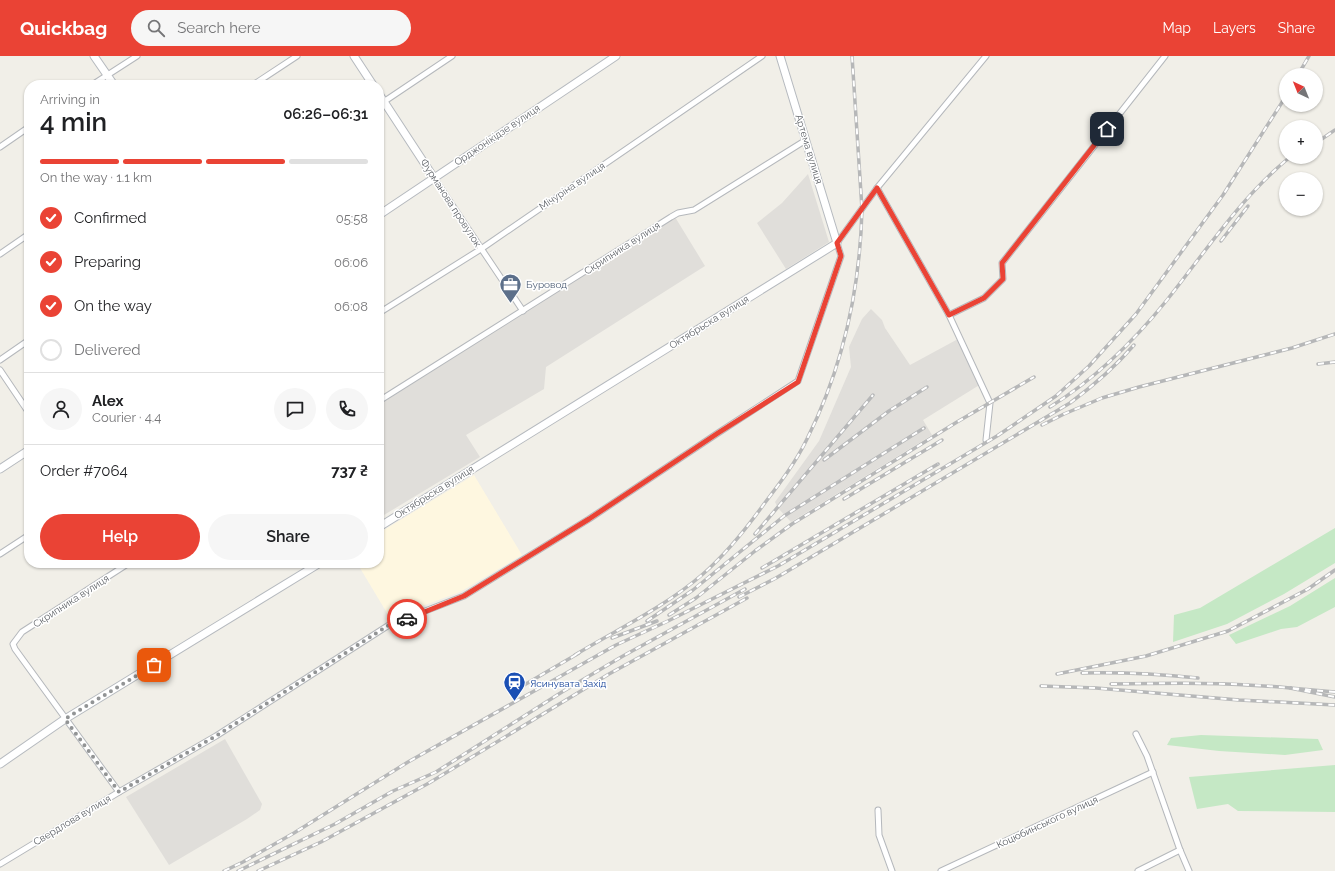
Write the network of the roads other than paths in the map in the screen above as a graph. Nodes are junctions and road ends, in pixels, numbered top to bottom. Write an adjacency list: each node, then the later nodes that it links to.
1 (94, 56): 11 (main road)
2 (137, 56): 11 (street)
3 (297, 56): 14 (street)
4 (354, 56): 15 (main road)
5 (452, 56): 16 (street)
6 (616, 56): 21 (main road, Орджонікідзе вулиця)
7 (762, 56): 26 (street, Мічуріна вулиця)
8 (780, 56): 19 (main road, Артема вулиця)
9 (986, 56): 22 (street, Октябрьска вулиця)
10 (1165, 56): 30 (street)
11 (107, 75): 12 (street); 13 (main road)
12 (100, 80)
13 (110, 80)
14 (261, 80)
15 (370, 80)
16 (384, 101)
17 (384, 107): 21 (main road, Фурманова провулок)
18 (24, 131): 20 (street)
19 (806, 140): 25 (main road, Артема вулиця); 29 (street, Скрипника вулиця)
20 (0, 147)
21 (434, 178): 23 (main road, Орджонікідзе вулиця); 26 (street, Фурманова провулок)
22 (877, 188): 25 (street, Октябрьска вулиця); 30 (street)
23 (384, 212)
24 (24, 237): 27 (street)
25 (837, 243): 39 (main road, Октябрьска вулиця); 48 (street, Свердлова вулиця)
26 (481, 249): 28 (street, Мічуріна вулиця); 29 (street, Фурманова провулок)
27 (0, 254)
28 (384, 310)
29 (523, 311): 34 (street, Скрипника вулиця)
30 (949, 315): 36 (street)
31 (24, 343): 32 (street)
32 (0, 360)
33 (0, 370): 35 (street)
34 (384, 398)
35 (24, 406)
36 (986, 440)
37 (24, 453): 38 (main road)
38 (0, 469)
39 (384, 524)
40 (24, 538): 41 (street)
41 (0, 554)
42 (121, 568): 44 (street, Скрипника вулиця)
43 (312, 568): 44 (main road)
44 (65, 719): 46 (main road); 48 (street)
45 (1136, 734): 47 (street)
46 (0, 764)
47 (1153, 772): 50 (street); 53 (street, Коцюбинського вулиця)
48 (119, 792): 51 (street, Свердлова вулиця)
49 (878, 810): 52 (street)
50 (1180, 850): 54 (street); 55 (street)
51 (0, 864)
52 (892, 871)
53 (941, 871)
54 (1138, 871)
55 (1190, 871)

